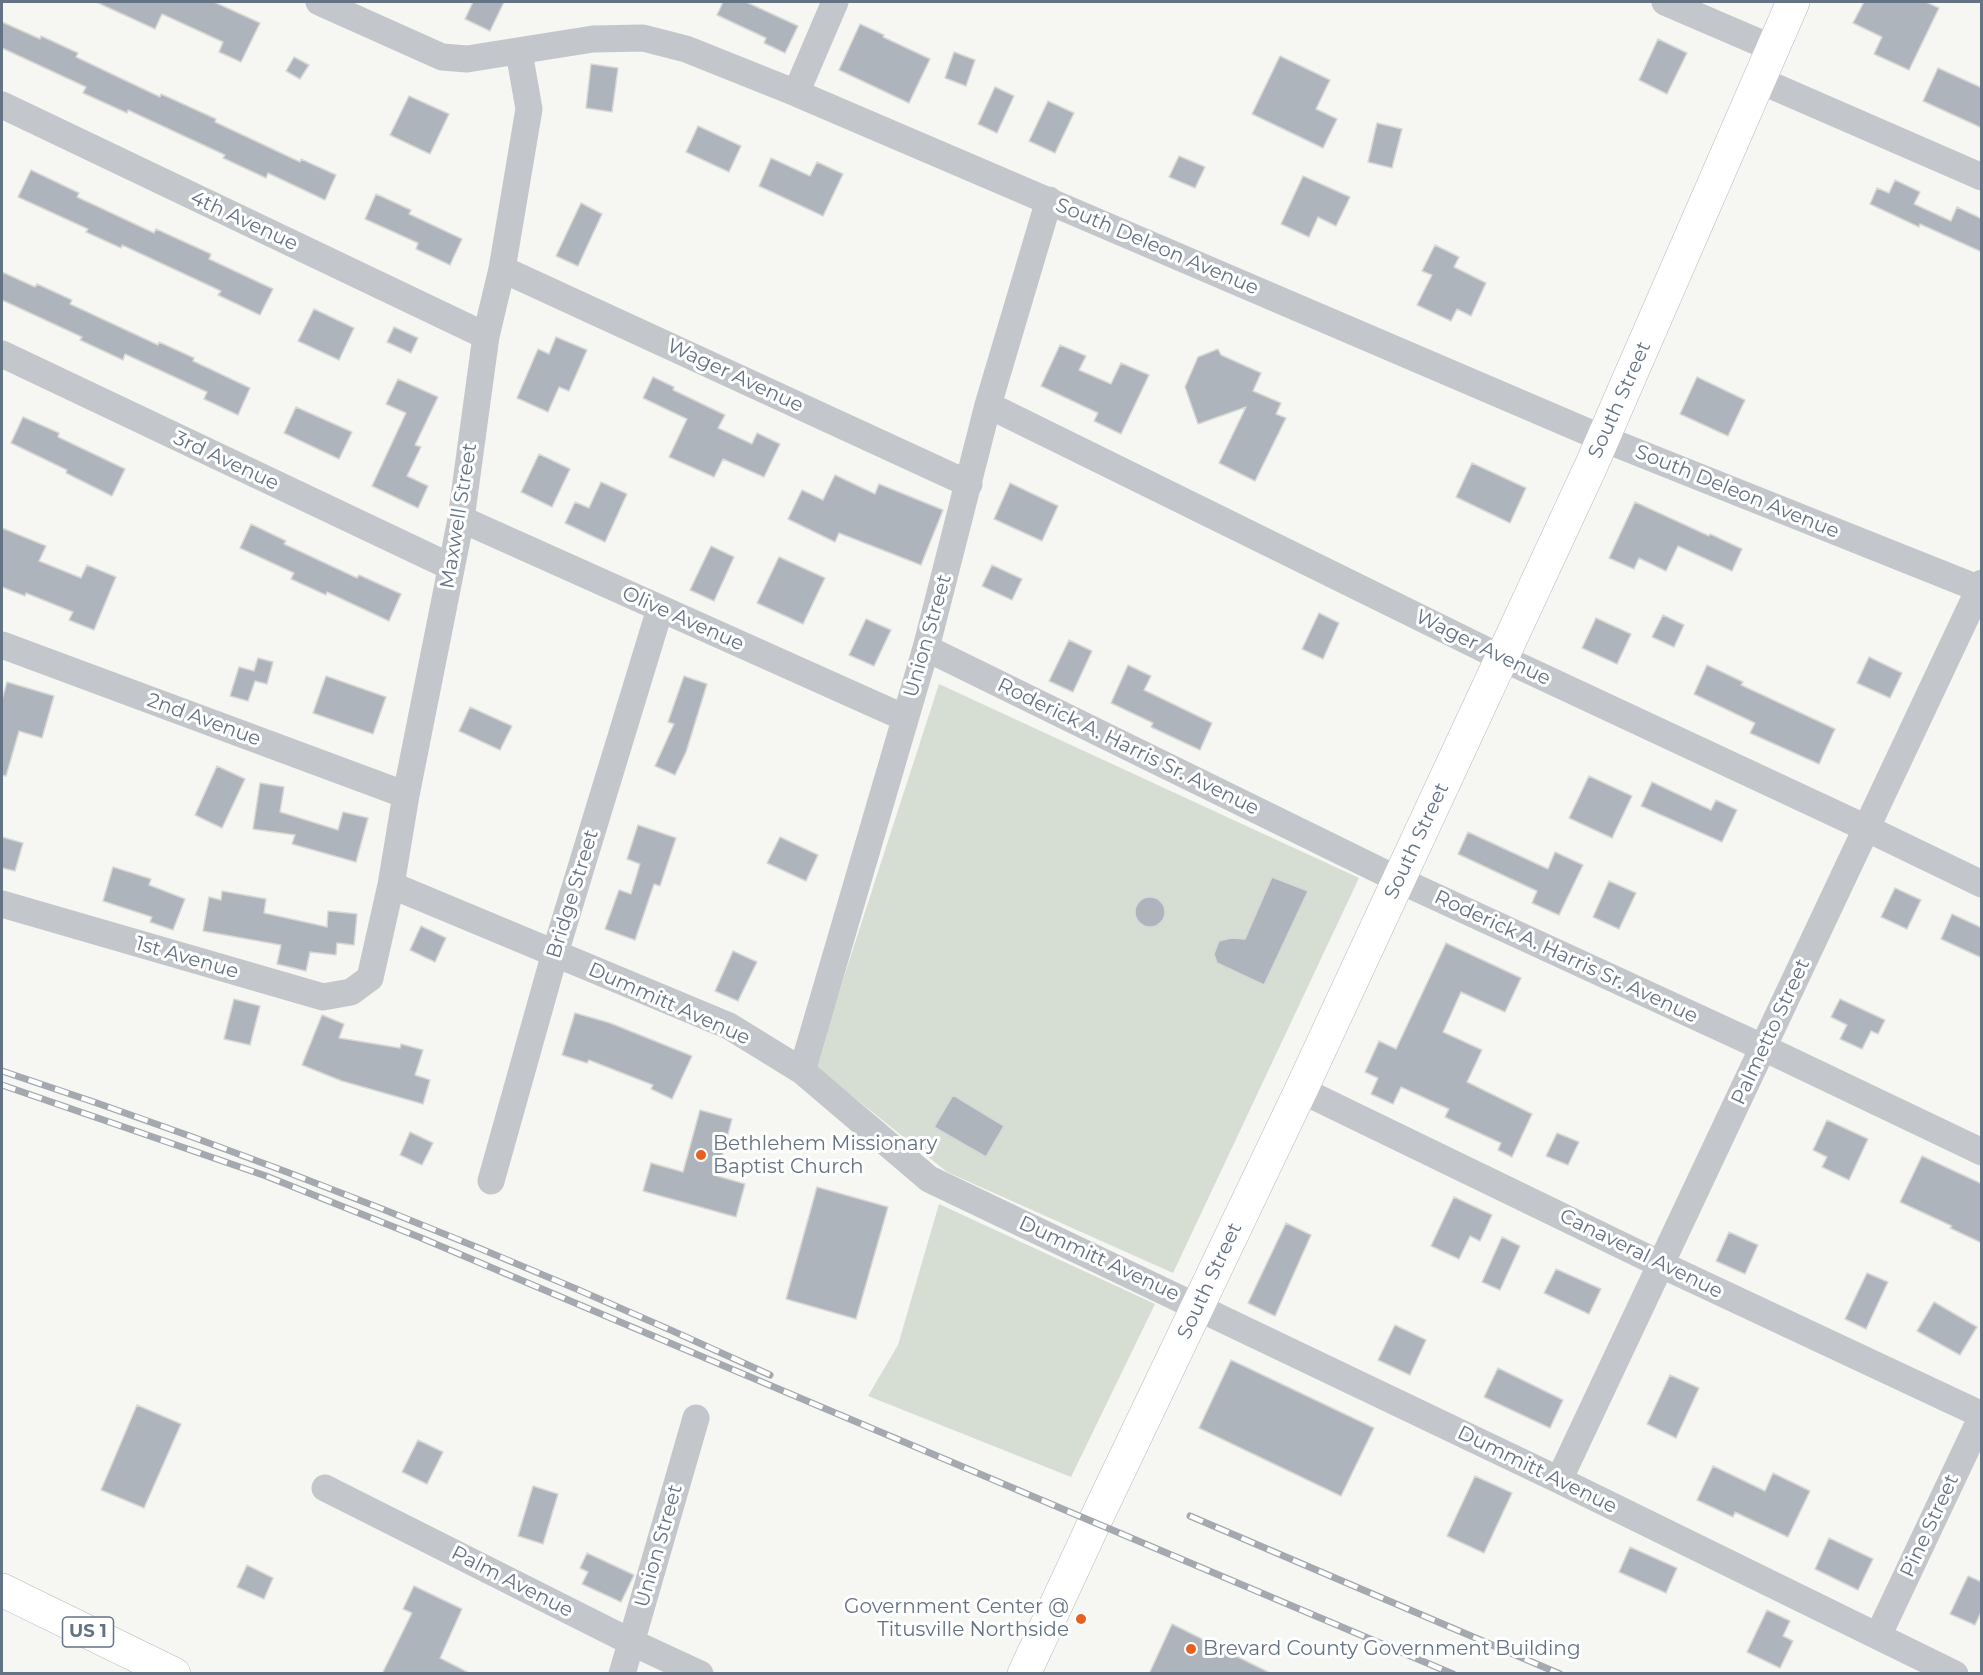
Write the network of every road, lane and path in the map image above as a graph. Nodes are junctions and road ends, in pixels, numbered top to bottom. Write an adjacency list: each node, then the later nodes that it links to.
1 (319, 2): 6 (street, South Deleon Avenue)
2 (835, 2): 8 (street)
3 (1665, 2): 5 (street)
4 (1793, 2): 5 (main road, South Street)
5 (1772, 48): 7 (main road, South Street)
6 (519, 52): 8 (street, South Deleon Avenue); 12 (street, Maxwell Street)
7 (1759, 80): 10 (street); 16 (main road, South Street)
8 (796, 93): 11 (street, South Deleon Avenue)
9 (2, 105): 13 (street, 4th Avenue)
10 (1982, 177)
11 (1049, 200): 15 (street, Union Street); 16 (street, South Deleon Avenue)
12 (502, 269): 13 (street, Maxwell Street); 17 (street, Wager Avenue)
13 (486, 336): 18 (street, Maxwell Street)
14 (2, 354): 19 (street, 3rd Avenue)
15 (988, 405): 17 (street, Union Street); 24 (street, Wager Avenue)
16 (1604, 439): 20 (street, South Deleon Avenue); 24 (main road, South Street)
17 (969, 484): 23 (street, Union Street)
18 (461, 519): 19 (street, Maxwell Street); 21 (street, Olive Avenue)
19 (451, 567): 26 (street, Maxwell Street)
20 (1981, 587): 27 (street, Palmetto Street)
21 (660, 609): 25 (street, Olive Avenue); 32 (street, Bridge Street)
22 (2, 645): 26 (street, 2nd Avenue)
23 (926, 648): 25 (street, Union Street); 28 (street, Roderick A. Harris Sr. Avenue)
24 (1502, 658): 27 (street, Wager Avenue); 28 (main road, South Street)
25 (905, 718): 35 (street, Union Street)
26 (406, 795): 30 (street, Maxwell Street)
27 (1866, 828): 29 (street, Wager Avenue); 34 (street, Palmetto Street)
28 (1399, 880): 34 (street, Roderick A. Harris Sr. Avenue); 36 (main road, South Street)
29 (1982, 884)
30 (391, 885): 32 (street, Dummitt Avenue); 33 (street, Maxwell Street)
31 (2, 904): 33 (street, 1st Avenue)
32 (555, 953): 35 (street, Dummitt Avenue); 38 (street, Bridge Street)
33 (370, 978)
34 (1764, 1048): 37 (street, Roderick A. Harris Sr. Avenue); 39 (street, Palmetto Street)
35 (802, 1071): 40 (street, Dummitt Avenue)
36 (1301, 1090): 39 (street, Canaveral Avenue); 40 (main road, South Street)
37 (1982, 1152)
38 (491, 1181)
39 (1660, 1263): 41 (street, Canaveral Avenue); 43 (street, Palmetto Street)
40 (1198, 1306): 43 (street, Dummitt Avenue); 51 (main road, South Street)
41 (1982, 1416): 46 (street, Pine Street)
42 (696, 1418): 47 (street, Union Street)
43 (1559, 1480): 46 (street, Dummitt Avenue)
44 (325, 1488): 47 (street, Palm Avenue)
45 (2, 1590): 48 (main road, US 1)
46 (1878, 1636): 52 (street, Dummitt Avenue)
47 (632, 1642): 49 (street, Union Street); 50 (street, Palm Avenue)
48 (174, 1674)
49 (622, 1674)
50 (700, 1674)
51 (1024, 1674)
52 (1955, 1674)

